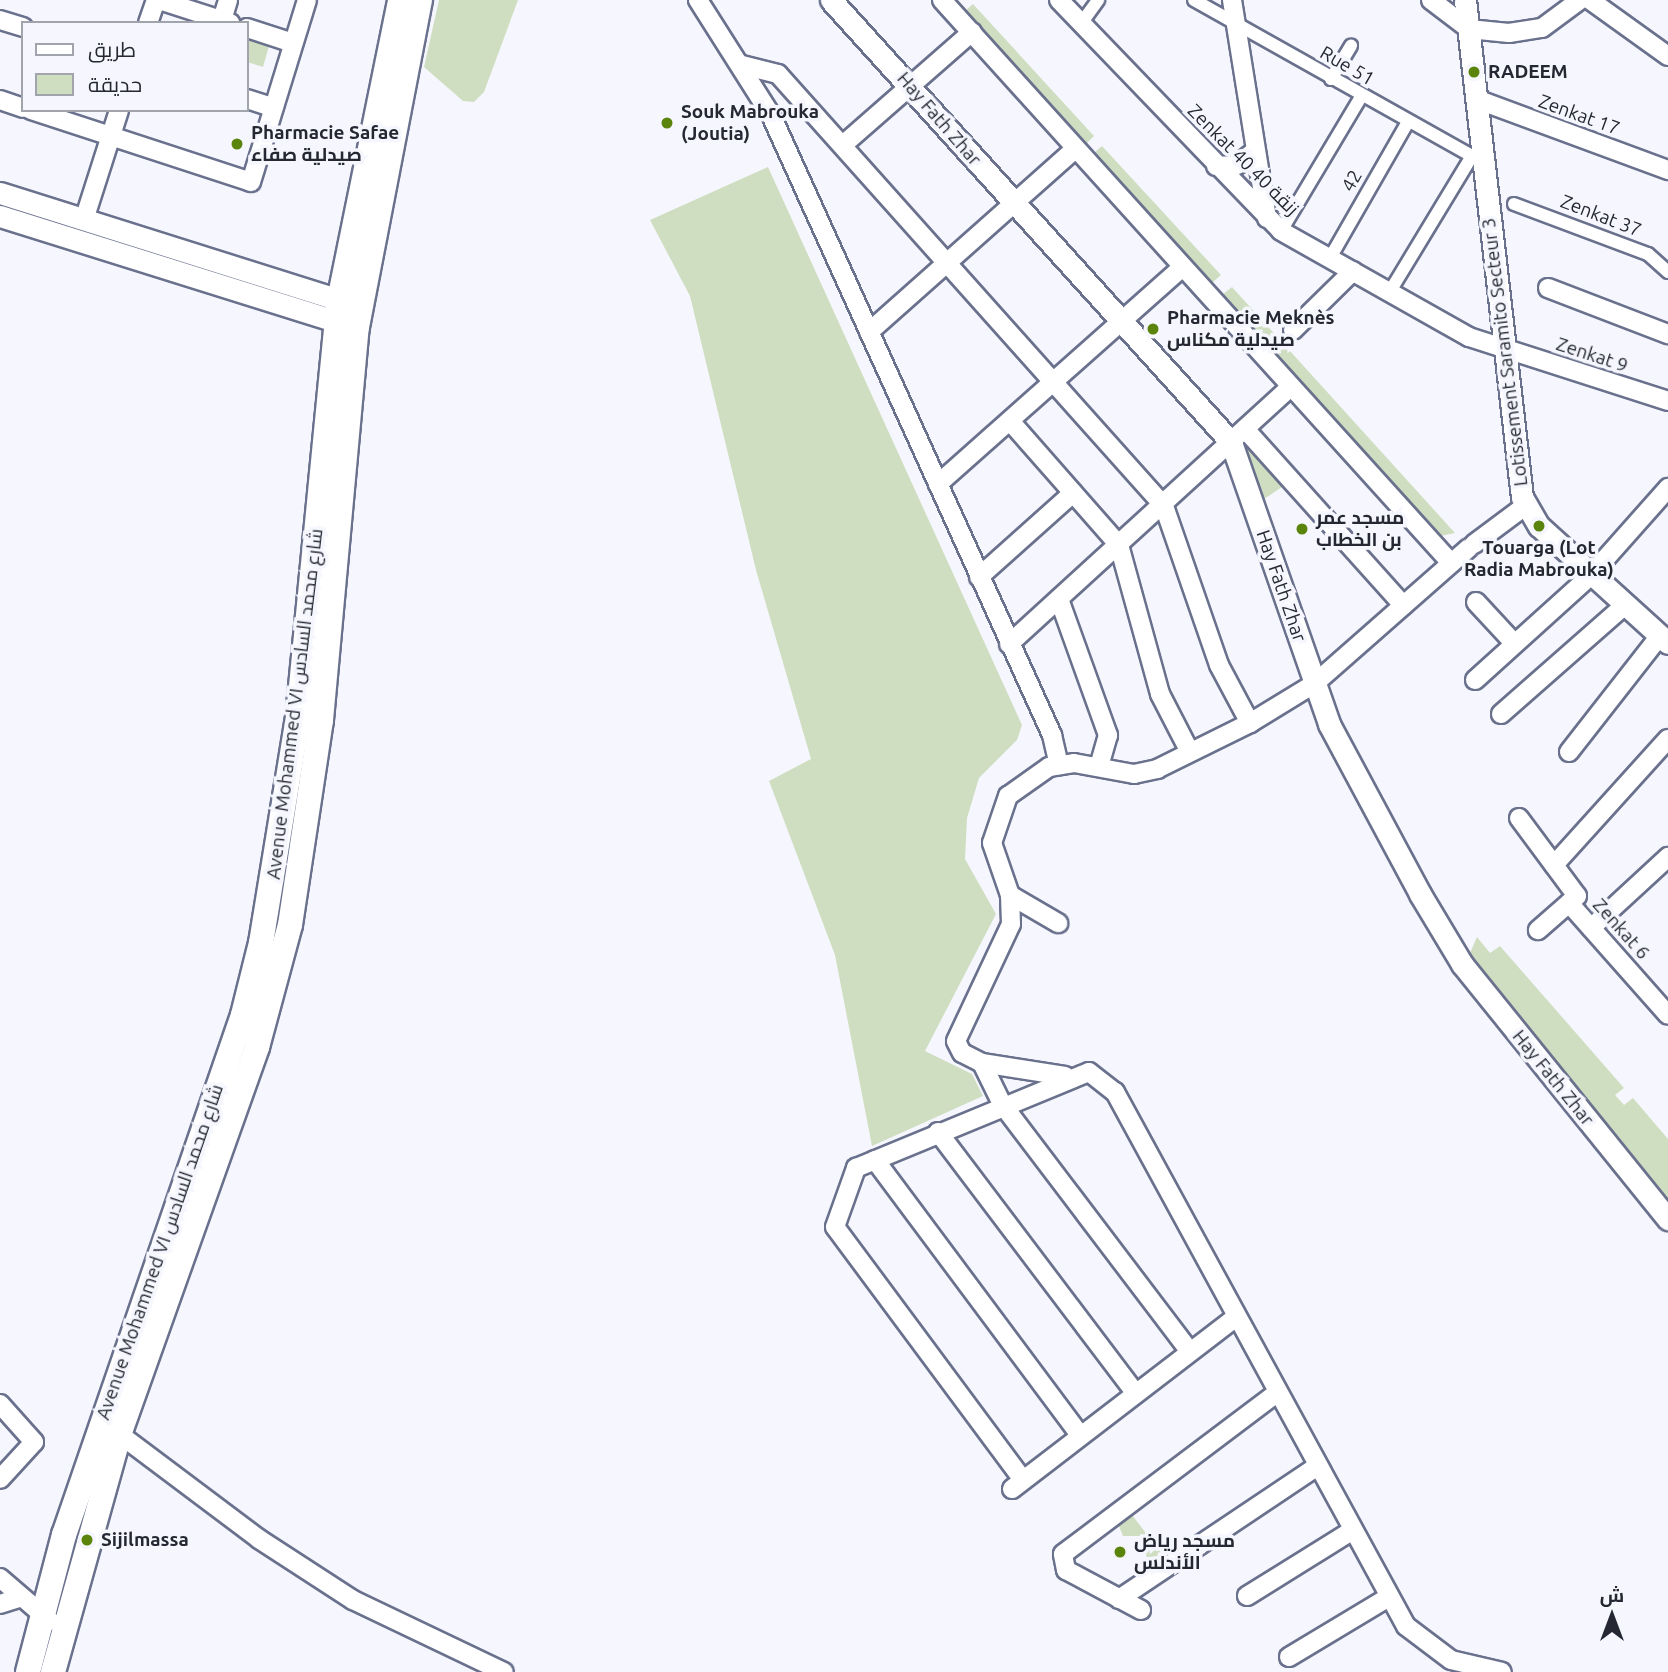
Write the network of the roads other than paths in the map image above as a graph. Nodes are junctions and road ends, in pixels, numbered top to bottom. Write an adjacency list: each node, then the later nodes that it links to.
1 (158, 0): 18 (street); 19 (street)
2 (229, 0): 20 (street)
3 (307, 0): 27 (street)
4 (400, 0): 63 (main road, Avenue Mohammed VI شارع محمد السادس)
5 (420, 0): 63 (main road, Avenue Mohammed VI شارع محمد السادس)
6 (698, 0): 30 (street)
7 (831, 0): 32 (street, Hay Fath Zhar)
8 (942, 0): 26 (street)
9 (1059, 0): 21 (street, Zenkat 40 زنقة 40)
10 (1098, 0): 21 (street)
11 (1194, 0): 24 (street, Rue 51)
12 (1232, 0): 24 (street)
13 (1431, 0): 25 (street)
14 (1465, 0): 25 (street, Lotissement Saramito Secteur 3)
15 (1580, 0): 25 (street)
16 (1590, 0): 29 (street)
17 (0, 20): 22 (street)
18 (149, 21)
19 (223, 21)
20 (226, 21)
21 (1080, 25): 47 (street, Zenkat 40 زنقة 40)
22 (21, 26)
23 (248, 28): 27 (street)
24 (1237, 28): 31 (street, Rue 51); 45 (street)
25 (1469, 29): 35 (street, Lotissement Saramito Secteur 3)
26 (972, 32): 32 (street); 44 (street)
27 (293, 43): 38 (street)
28 (1351, 46): 31 (street)
29 (1668, 56)
30 (742, 65): 43 (street); 66 (street)
31 (1331, 79): 33 (street, Rue 51)
32 (911, 86): 43 (street); 50 (street, Hay Fath Zhar)
33 (1361, 97): 41 (street, Rue 51); 55 (street)
34 (248, 99): 38 (street)
35 (1476, 99): 46 (street, Lotissement Saramito Secteur 3); 48 (street, Zenkat 17)
36 (0, 100): 37 (street)
37 (21, 106)
38 (274, 108): 42 (street)
39 (37, 112): 42 (street)
40 (118, 112): 42 (street)
41 (1408, 122): 46 (street, Rue 51); 56 (street, 42)
42 (111, 136): 54 (street)
43 (844, 144): 57 (street)
44 (1074, 150): 50 (street); 58 (street)
45 (1255, 151): 47 (street); 53 (street)
46 (1478, 159): 62 (street); 68 (street, Lotissement Saramito Secteur 3)
47 (1216, 166): 53 (street, Zenkat 40 زنقة 40)
48 (1668, 170)
49 (0, 193): 54 (street)
50 (1014, 204): 57 (street); 64 (street, Hay Fath Zhar)
51 (1514, 204): 60 (street, Zenkat 37)
52 (0, 216): 63 (street)
53 (1267, 218): 55 (street, Zenkat 40 زنقة 40)
54 (84, 220): 63 (street)
55 (1281, 231): 56 (street, Zenkat 40 زنقة 40)
56 (1330, 258): 59 (street, Zenkat 40 زنقة 40)
57 (951, 260): 66 (street); 69 (street)
58 (1182, 267): 64 (street); 70 (street)
59 (1353, 271): 62 (street, Zenkat 40 زنقة 40); 65 (street)
60 (1668, 272)
61 (1548, 288): 67 (street)
62 (1389, 292): 68 (street, Zenkat 40 زنقة 40)
63 (348, 315): 119 (main road, Avenue Mohammed VI شارع محمد السادس)
64 (1122, 321): 69 (street); 73 (street, Hay Fath Zhar)
65 (1293, 330)
66 (869, 332): 74 (street)
67 (1668, 334)
68 (1503, 348): 71 (street, Zenkat 9); 78 (street, Lotissement Saramito Secteur 3)
69 (1057, 379): 72 (street); 77 (street)
70 (1289, 388): 73 (street); 80 (street)
71 (1668, 401)
72 (1010, 421): 74 (street); 76 (street)
73 (1238, 435): 77 (street); 85 (street); 91 (street, Hay Fath Zhar)
74 (938, 484): 82 (street)
75 (1668, 488): 81 (street)
76 (1073, 493): 79 (street); 82 (street)
77 (1164, 506): 79 (street); 93 (street)
78 (1525, 506): 80 (street); 81 (street, Lotissement Saramito Secteur 3)
79 (1119, 545): 83 (street); 95 (street)
80 (1451, 563): 85 (street)
81 (1590, 576): 86 (street, Lotissement Saramito Secteur 3); 89 (street)
82 (979, 577): 88 (street)
83 (1059, 599): 88 (street); 98 (street)
84 (1476, 602): 89 (street)
85 (1403, 605): 91 (street)
86 (1623, 607): 87 (street, Lotissement Saramito Secteur 3); 92 (street)
87 (1664, 640): 96 (street)
88 (1009, 644): 97 (street)
89 (1515, 644): 90 (street)
90 (1475, 680)
91 (1314, 684): 93 (street); 113 (street, Hay Fath Zhar)
92 (1501, 714)
93 (1250, 723): 95 (street)
94 (1668, 739): 101 (street)
95 (1190, 752): 98 (street)
96 (1569, 752)
97 (1059, 765): 98 (street); 102 (street)
98 (1099, 768)
99 (1519, 818): 101 (street)
100 (1668, 857): 105 (street)
101 (1554, 865): 103 (street)
102 (1010, 895): 104 (street); 108 (street)
103 (1569, 902): 105 (street, Zenkat 6); 106 (street)
104 (1058, 923)
105 (1591, 928): 107 (street, Zenkat 6)
106 (1538, 930)
107 (1668, 1015)
108 (982, 1063): 109 (street); 110 (street)
109 (1067, 1076): 110 (street); 114 (street)
110 (1002, 1104): 111 (street); 115 (street)
111 (938, 1132): 112 (street); 117 (street)
112 (875, 1160): 120 (street); 120 (street)
113 (1668, 1219)
114 (1236, 1317): 115 (street); 116 (street)
115 (1190, 1352): 117 (street)
116 (1278, 1392): 121 (street); 128 (street)
117 (1136, 1394): 120 (street)
118 (0, 1404): 122 (street)
119 (111, 1427): 131 (main road, Avenue Mohammed VI شارع محمد السادس); 136 (street)
120 (1081, 1436)
121 (1318, 1466): 123 (street); 128 (street)
122 (0, 1479)
123 (1353, 1530): 125 (street); 126 (street)
124 (0, 1578): 127 (street)
125 (1247, 1596)
126 (1389, 1597): 132 (street); 133 (street)
127 (19, 1598): 129 (street); 131 (street)
128 (1119, 1599): 130 (street)
129 (0, 1604)
130 (1141, 1610)
131 (52, 1621): 134 (main road, Avenue Mohammed VI شارع محمد السادس); 135 (main road, Avenue Mohammed VI شارع محمد السادس)
132 (1289, 1657)
133 (1505, 1670)
134 (28, 1672)
135 (53, 1672)
136 (504, 1672)

